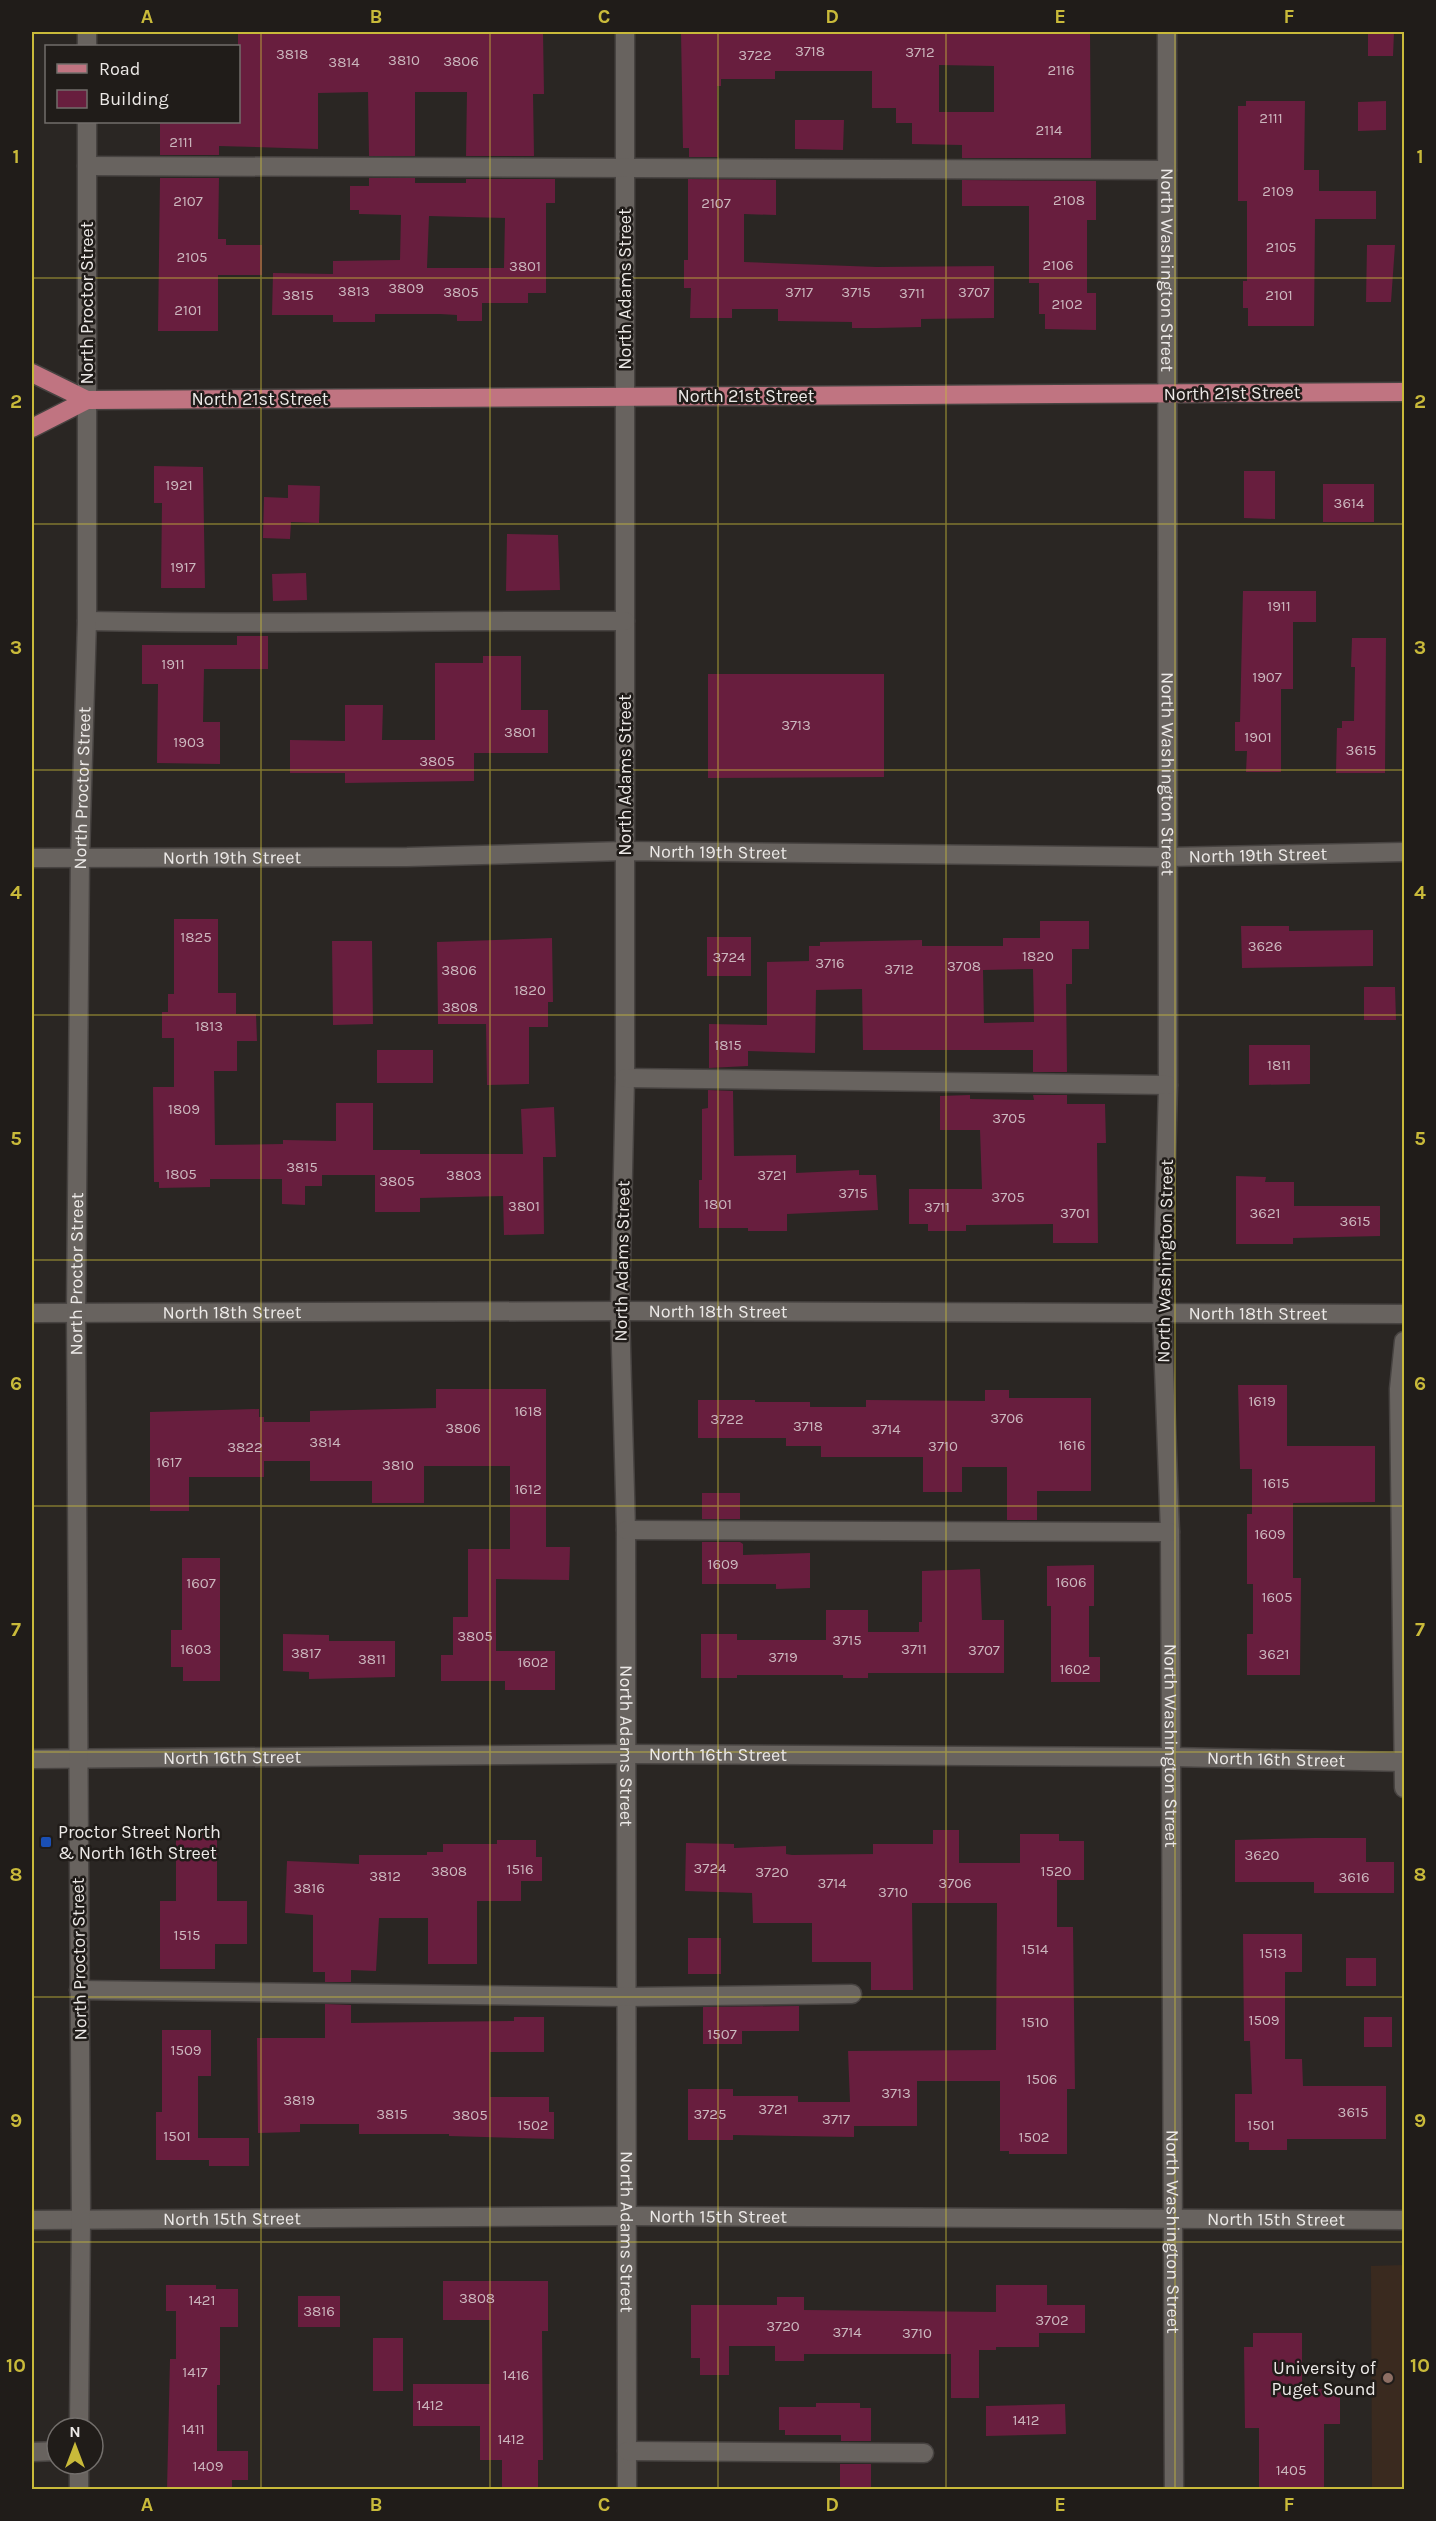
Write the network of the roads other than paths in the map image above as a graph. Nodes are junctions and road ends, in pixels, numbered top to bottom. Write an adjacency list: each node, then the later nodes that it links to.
1 (625, 32): 5 (street, North Adams Street)
2 (1167, 32): 6 (street, North Washington Street)
3 (87, 123): 4 (street, North Proctor Street)
4 (87, 166): 5 (street); 11 (street, North Proctor Street)
5 (626, 168): 6 (street); 10 (street, North Adams Street)
6 (1167, 170): 9 (street, North Washington Street)
7 (32, 374): 11 (main road, North 21st Street)
8 (1404, 392): 9 (main road, North 21st Street)
9 (1168, 394): 10 (main road, North 21st Street); 18 (street, North Washington Street)
10 (625, 397): 11 (main road, North 21st Street); 14 (street, North Adams Street)
11 (87, 400): 12 (main road, North 21st Street); 13 (street, North Proctor Street)
12 (32, 428)
13 (87, 621): 14 (street); 17 (street, North Proctor Street)
14 (625, 621): 15 (street, North Adams Street)
15 (625, 851): 17 (street, North 19th Street); 18 (street, North 19th Street); 20 (street, North Adams Street)
16 (1404, 852): 18 (street, North 19th Street)
17 (81, 857): 19 (street, North 19th Street); 24 (street, North Proctor Street)
18 (1168, 857): 21 (street, North Washington Street)
19 (32, 858)
20 (626, 1078): 21 (street); 22 (street, North Adams Street)
21 (1168, 1085): 25 (street, North Washington Street)
22 (620, 1311): 24 (street, North 18th Street); 25 (street, North 18th Street); 28 (street, North Adams Street)
23 (32, 1313): 24 (street, North 18th Street)
24 (76, 1313): 33 (street, North Proctor Street)
25 (1162, 1314): 26 (street, North 18th Street); 29 (street, North Washington Street)
26 (1404, 1314)
27 (1404, 1341): 34 (street)
28 (626, 1530): 29 (street); 30 (street, North Adams Street)
29 (1170, 1532): 31 (street, North Washington Street)
30 (626, 1754): 31 (street, North 16th Street); 33 (street, North 16th Street); 38 (street, North Adams Street)
31 (1172, 1757): 34 (street, North 16th Street); 42 (street, North Washington Street)
32 (32, 1759): 33 (street, North 16th Street)
33 (77, 1759): 36 (street, North Proctor Street)
34 (1404, 1762): 35 (street)
35 (1404, 1788)
36 (79, 1990): 38 (street); 41 (street, North Proctor Street)
37 (852, 1994): 38 (street)
38 (626, 1997): 39 (street, North Adams Street)
39 (626, 2216): 41 (street, North 15th Street); 42 (street, North 15th Street); 45 (street, North Adams Street)
40 (32, 2220): 41 (street, North 15th Street)
41 (81, 2220): 44 (street, North Proctor Street)
42 (1173, 2220): 43 (street, North 15th Street); 48 (street, North Washington Street)
43 (1404, 2220)
44 (79, 2416)
45 (627, 2451): 46 (street); 47 (street, North Adams Street)
46 (924, 2453)
47 (627, 2490)
48 (1174, 2490)

